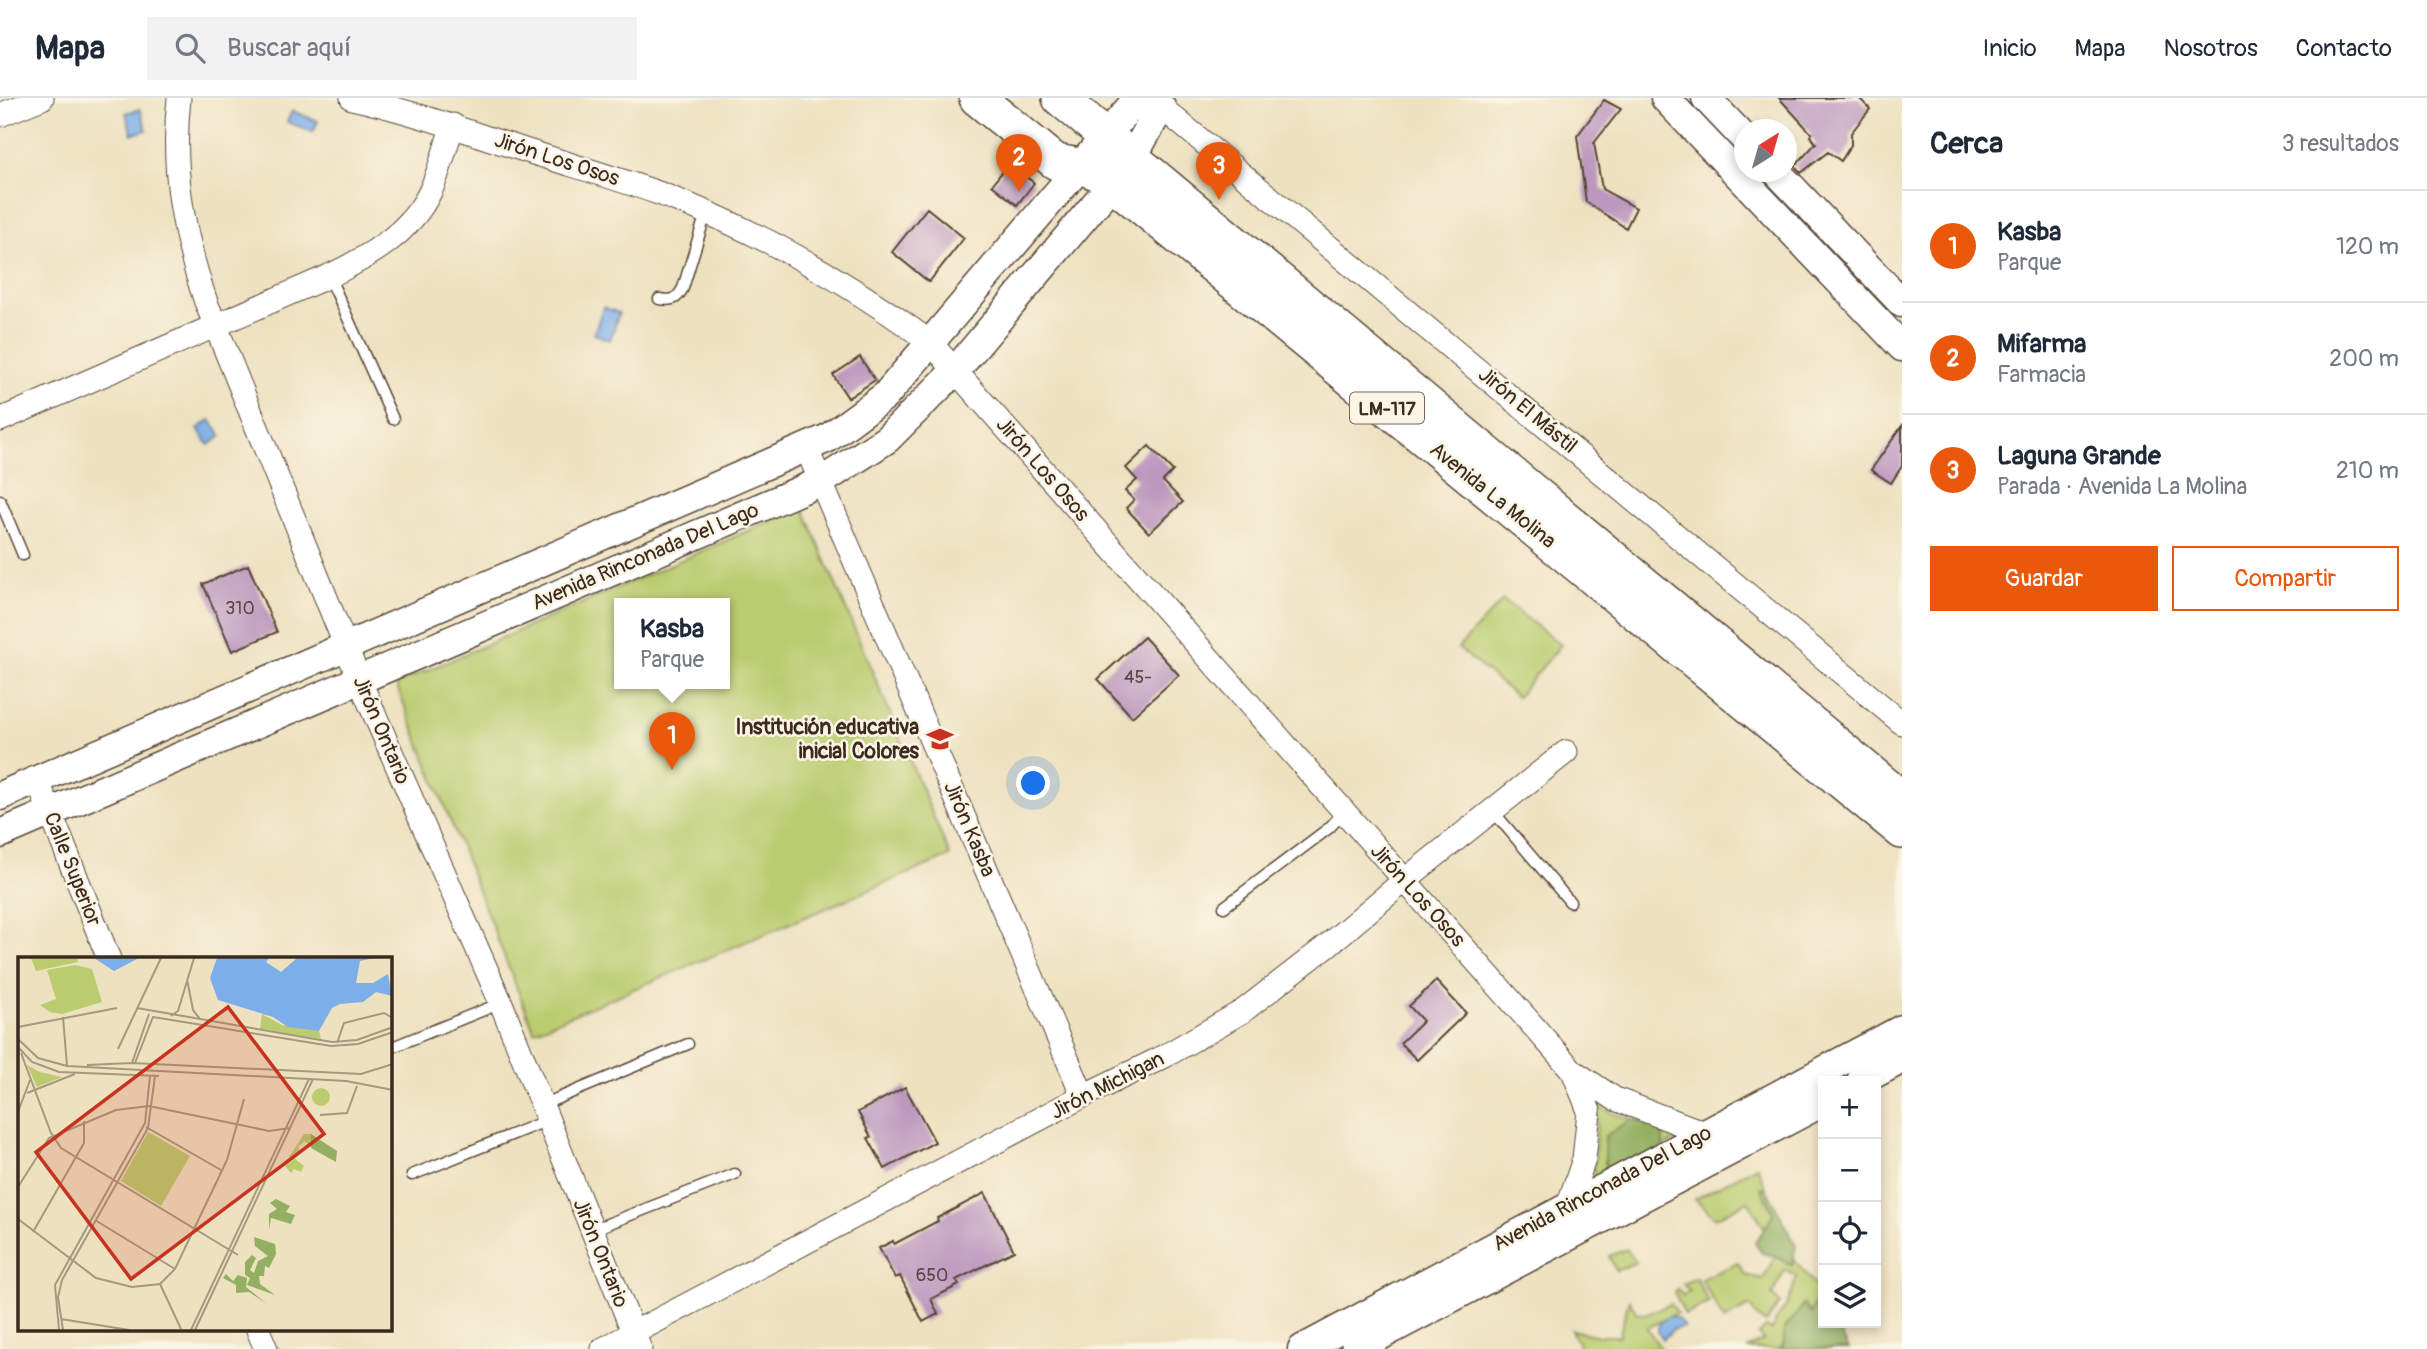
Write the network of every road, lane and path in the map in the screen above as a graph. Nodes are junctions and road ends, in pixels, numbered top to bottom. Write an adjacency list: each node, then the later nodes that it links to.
1 (42, 98): 9 (street)
2 (179, 98): 23 (street, Jirón Ontario)
3 (352, 98): 10 (street, Jirón Los Osos)
4 (976, 98): 14 (main road, Avenida La Molina / LM-117)
5 (1060, 98): 13 (main road, Avenida La Molina / LM-117)
6 (1665, 98): 12 (street)
7 (1151, 101): 13 (street, Avenida Rinconada Del Lago); 15 (street, Avenida Rinconada Del Lago); 37 (street, Jirón El Mástil)
8 (1712, 104): 11 (street); 12 (street)
9 (0, 116)
10 (453, 125): 17 (street, Jirón Los Osos); 18 (street)
11 (1734, 127)
12 (1696, 131): 21 (street)
13 (1106, 136): 14 (street, Avenida Rinconada Del Lago); 15 (main road, Avenida La Molina / LM-117)
14 (1080, 166): 15 (main road, Avenida La Molina / LM-117); 24 (street, Avenida Rinconada Del Lago)
15 (1122, 170): 26 (street, Avenida Rinconada Del Lago); 32 (main road, Avenida La Molina / LM-117); 35 (main road, Avenida La Molina / LM-117)
16 (1786, 182): 19 (street)
17 (706, 212): 20 (lane); 24 (street, Jirón Los Osos)
18 (329, 276): 23 (street); 28 (lane)
19 (1879, 278): 21 (street); 22 (street)
20 (659, 299)
21 (1856, 299): 25 (street)
22 (1902, 303)
23 (216, 326): 27 (street); 34 (street, Jirón Ontario)
24 (930, 342): 26 (street, Jirón Los Osos); 29 (street, Avenida Rinconada Del Lago)
25 (1902, 347)
26 (956, 370): 30 (street, Avenida Rinconada Del Lago); 43 (street, Jirón Los Osos)
27 (0, 419)
28 (393, 419)
29 (806, 447): 30 (street, Jirón Kasba); 34 (street, Avenida Rinconada Del Lago)
30 (821, 481): 36 (street, Avenida Rinconada Del Lago); 57 (street, Jirón Kasba)
31 (0, 500): 33 (lane)
32 (1590, 540): 35 (main road); 41 (main road, Avenida La Molina / LM-117)
33 (23, 555)
34 (347, 646): 36 (street, Jirón Ontario); 39 (street, Avenida Rinconada Del Lago)
35 (1689, 656): 45 (main road, Avenida La Molina / LM-117)
36 (359, 679): 44 (street, Avenida Rinconada Del Lago); 51 (street, Jirón Ontario)
37 (1902, 723)
38 (1566, 752): 42 (street, Jirón Michigan)
39 (37, 779): 40 (street, Avenida Rinconada Del Lago); 44 (street, Calle Superior)
40 (0, 796)
41 (1902, 799)
42 (1492, 810): 47 (street, Jirón Michigan); 48 (lane)
43 (1344, 812): 47 (street, Jirón Los Osos); 49 (lane)
44 (51, 813): 46 (street, Avenida Rinconada Del Lago); 50 (street, Calle Superior)
45 (1902, 831)
46 (0, 834)
47 (1405, 880): 56 (street, Jirón Los Osos); 57 (street, Jirón Michigan)
48 (1570, 902)
49 (1224, 907)
50 (108, 957)
51 (501, 1003): 54 (lane); 59 (street, Jirón Ontario)
52 (1902, 1029): 55 (street, Avenida Rinconada Del Lago)
53 (688, 1045): 59 (lane)
54 (392, 1047)
55 (1878, 1064): 60 (street, Avenida Rinconada Del Lago)
56 (1573, 1071): 60 (street, Jirón Los Osos); 63 (street, Jirón Los Osos)
57 (1083, 1096): 66 (street, Jirón Michigan)
58 (1818, 1104): 60 (street, Avenida Rinconada Del Lago)
59 (545, 1113): 62 (lane); 64 (street, Jirón Ontario)
60 (1711, 1145): 63 (street, Avenida Rinconada Del Lago)
61 (735, 1174): 64 (lane)
62 (412, 1175)
63 (1570, 1220): 69 (street, Avenida Rinconada Del Lago); 70 (street, Avenida Rinconada Del Lago)
64 (592, 1230): 66 (street, Jirón Ontario)
65 (259, 1332): 67 (street)
66 (637, 1341): 68 (street, Jirón Michigan)
67 (266, 1349)
68 (603, 1349)
69 (1302, 1349)
70 (1355, 1349)

